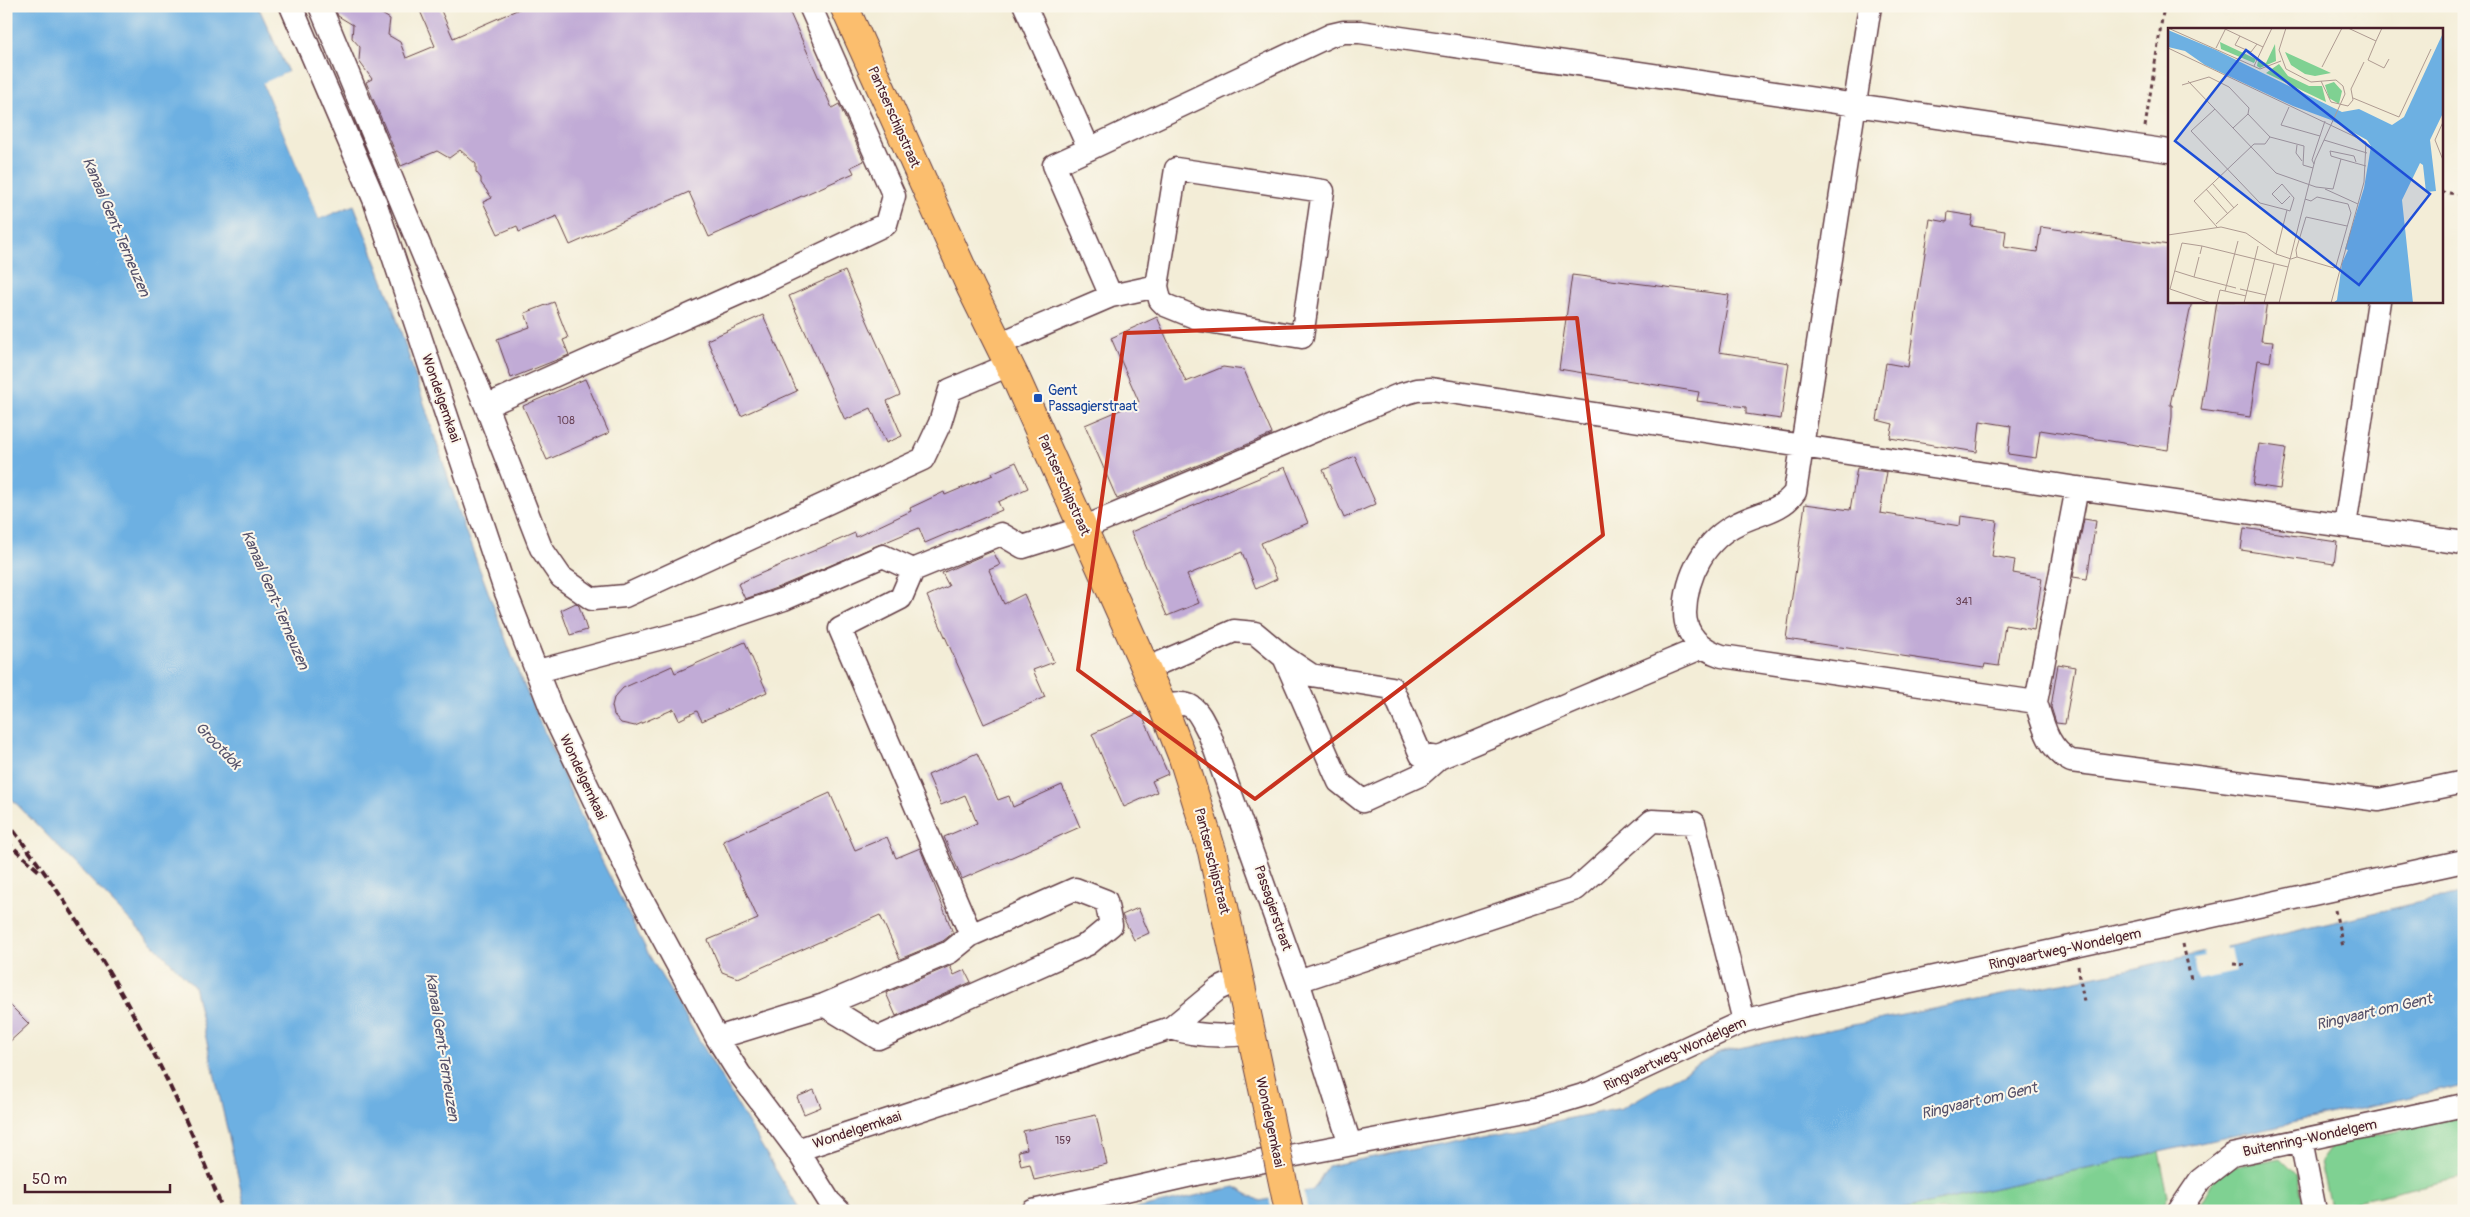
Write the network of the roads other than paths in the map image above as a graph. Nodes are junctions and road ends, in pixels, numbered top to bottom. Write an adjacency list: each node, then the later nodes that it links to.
1 (291, 6): 24 (street, Wondelgemkaai)
2 (320, 6): 14 (street)
3 (810, 6): 14 (street)
4 (844, 6): 13 (main road, Pantserschipstraat)
5 (1025, 6): 8 (street)
6 (1870, 6): 7 (street)
7 (1856, 105): 8 (street); 9 (street); 15 (street)
8 (1089, 149): 11 (street)
9 (2168, 151)
10 (1157, 286): 10 (street); 11 (street)
11 (1111, 296): 13 (street)
12 (2379, 302): 17 (street)
13 (1004, 355): 14 (street); 18 (main road, Pantserschipstraat)
14 (486, 406)
15 (1802, 446): 16 (street); 18 (street); 21 (street)
16 (2077, 488): 17 (street); 25 (street)
17 (2344, 526): 19 (street)
18 (1083, 528): 20 (street); 23 (main road, Pantserschipstraat)
19 (2464, 543)
20 (913, 570): 24 (street); 30 (street)
21 (1703, 647): 25 (street); 27 (street)
22 (1284, 657): 23 (street); 27 (street); 27 (street)
23 (1146, 669): 26 (main road, Pantserschipstraat)
24 (538, 671): 37 (street, Wondelgemkaai)
25 (2036, 702): 28 (street)
26 (1163, 707): 31 (main road, Pantserschipstraat); 32 (street, Passagierstraat)
27 (1439, 758)
28 (2464, 782)
29 (2464, 861): 34 (street, Ringvaartweg-Wondelgem)
30 (971, 935): 33 (street); 33 (street)
31 (1240, 979): 35 (street, Wondelgemkaai); 36 (main road, Wondelgemkaai)
32 (1298, 981): 34 (street); 40 (street, Passagierstraat)
33 (824, 1005): 37 (street)
34 (1744, 1021): 40 (street, Ringvaartweg-Wondelgem)
35 (1171, 1028): 36 (street); 41 (street, Wondelgemkaai)
36 (1252, 1033): 44 (main road, Wondelgemkaai, bridge)
37 (717, 1038): 41 (street, Wondelgemkaai)
38 (2464, 1105): 39 (street, Buitenring-Wondelgem)
39 (2301, 1140): 45 (street, Buitenring-Wondelgem); 46 (street)
40 (1350, 1144): 43 (street, Ringvaartweg-Wondelgem)
41 (797, 1150): 42 (street)
42 (839, 1211)
43 (1033, 1211)
44 (1289, 1211)
45 (2179, 1211)
46 (2315, 1211)

